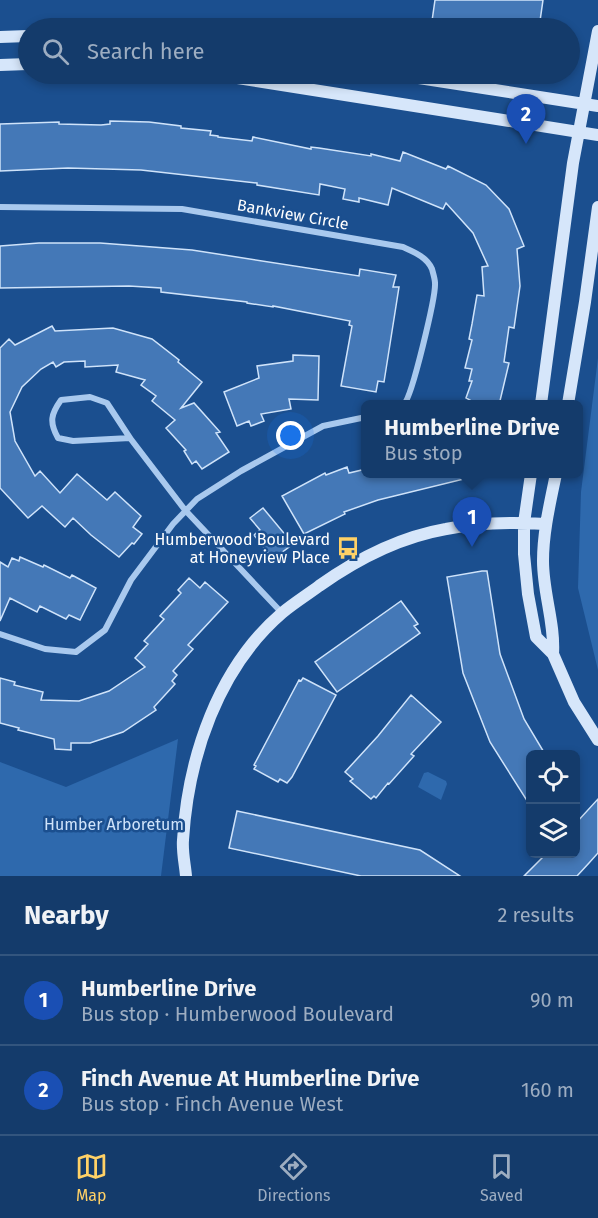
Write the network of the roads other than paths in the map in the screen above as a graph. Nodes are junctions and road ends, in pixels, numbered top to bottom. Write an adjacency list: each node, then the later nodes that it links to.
1 (598, 31): 8 (street)
2 (18, 36): 3 (street)
3 (0, 37)
4 (18, 64): 5 (street)
5 (0, 65)
6 (275, 84): 10 (street)
7 (457, 84): 8 (street)
8 (584, 104): 9 (street); 10 (street)
9 (598, 106)
10 (579, 132): 11 (street); 15 (street)
11 (598, 135)
12 (0, 207): 14 (street, Bankview Circle)
13 (598, 207): 16 (street)
14 (407, 400)
15 (542, 400)
16 (569, 400)
17 (361, 418): 21 (street)
18 (130, 438): 18 (street); 21 (street)
19 (530, 478): 22 (street)
20 (555, 478): 23 (street)
21 (185, 510): 24 (street); 25 (street)
22 (524, 523): 23 (street); 24 (street); 26 (street)
23 (546, 524): 26 (street)
24 (282, 613): 28 (street)
25 (0, 634)
26 (553, 654): 27 (street)
27 (598, 740)
28 (186, 876)

